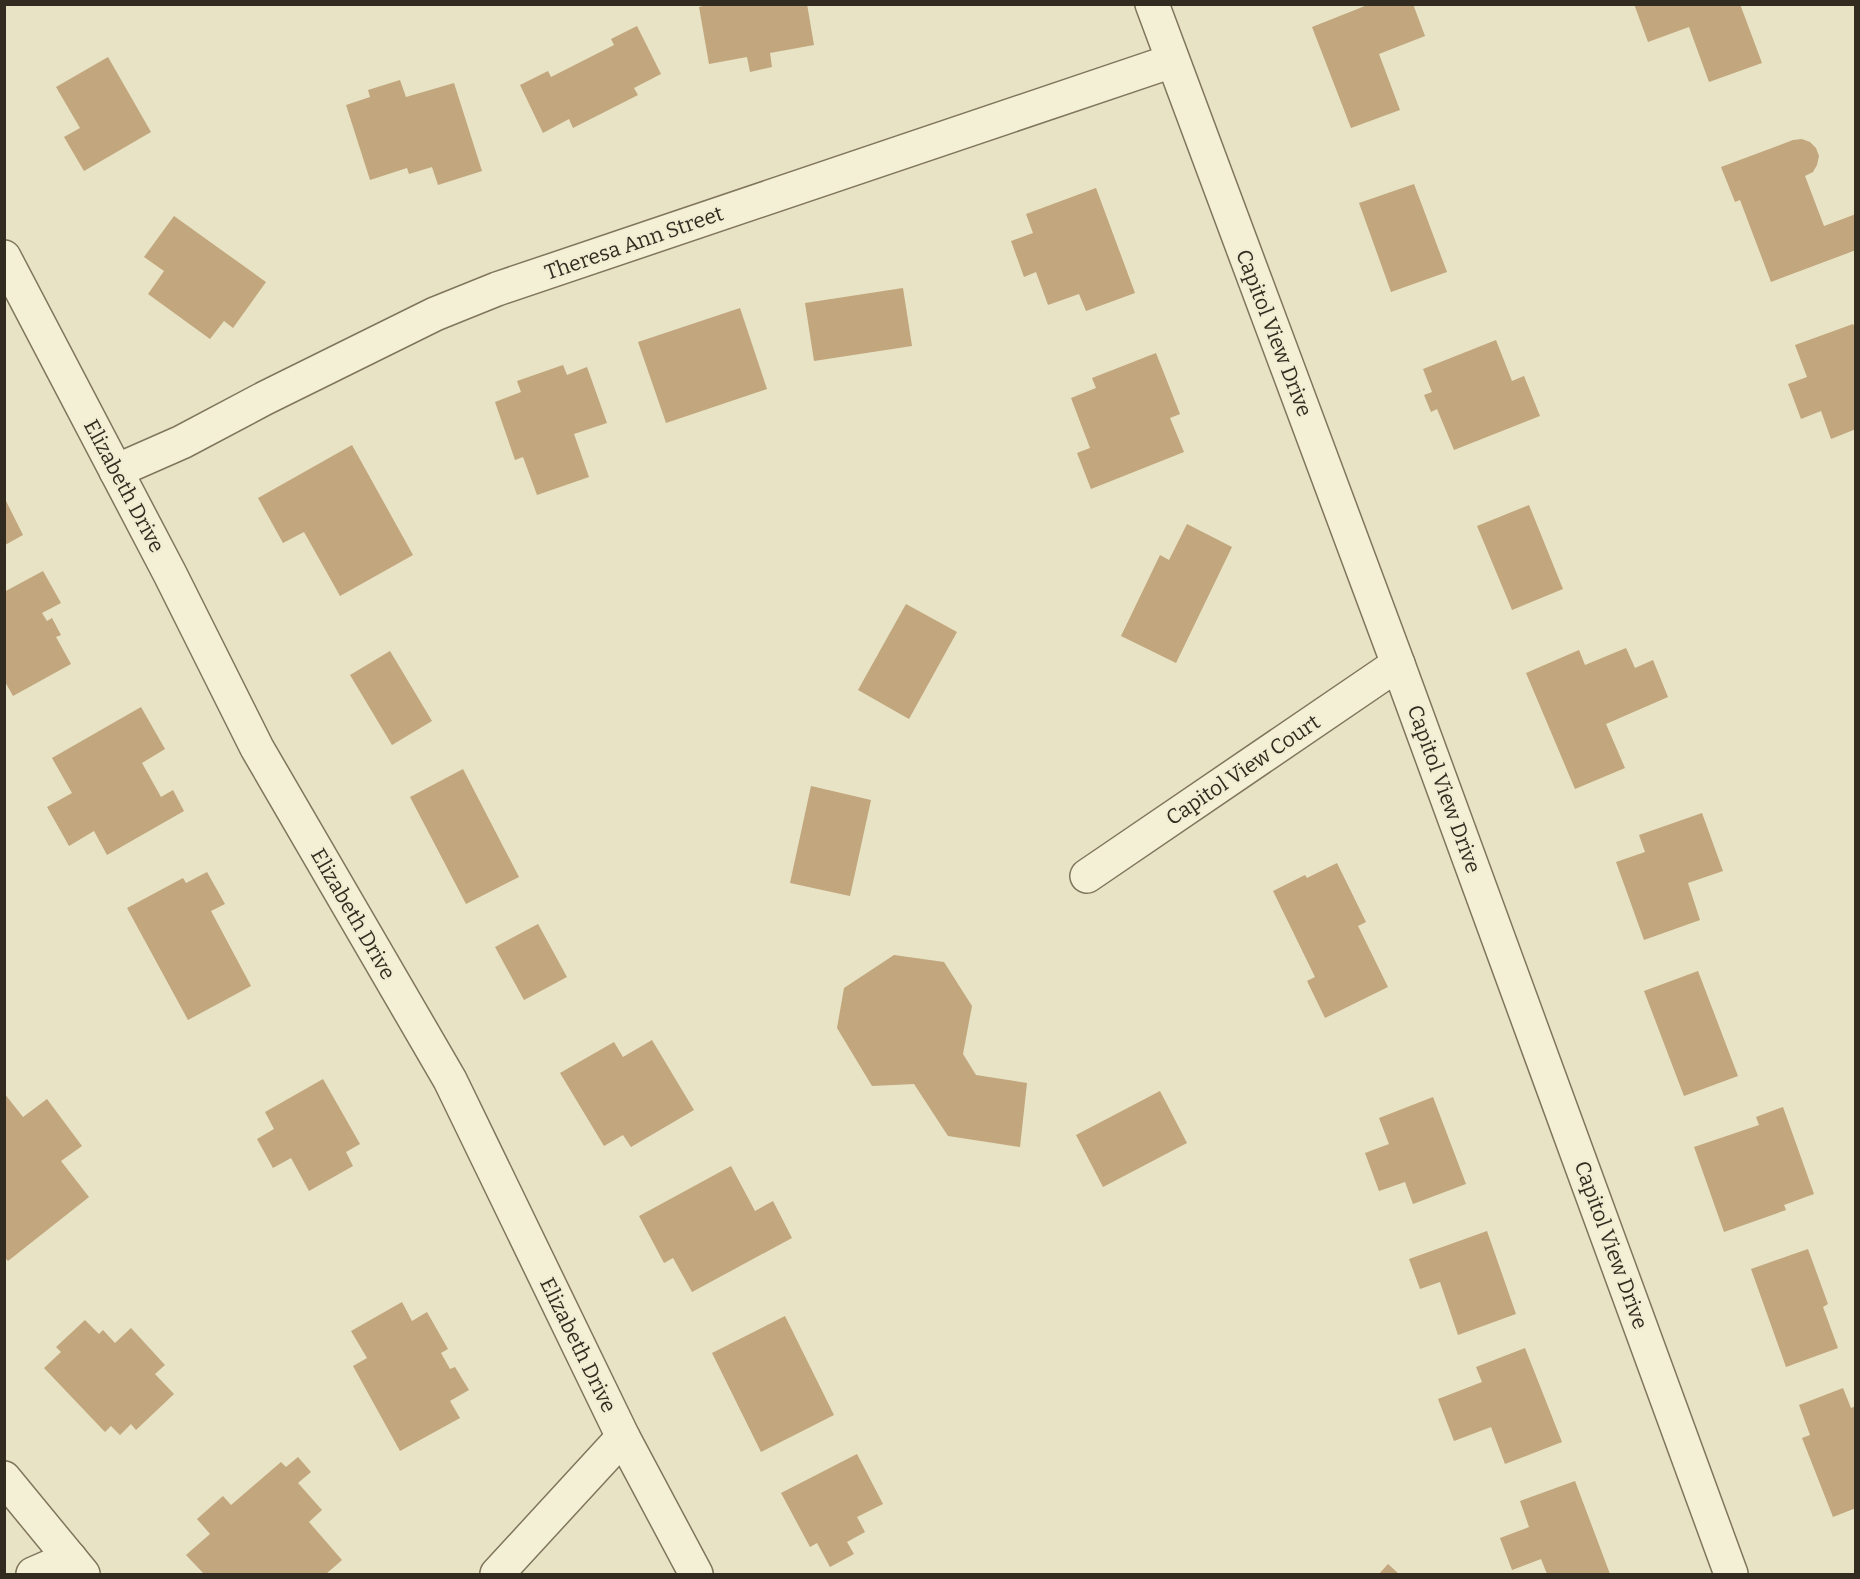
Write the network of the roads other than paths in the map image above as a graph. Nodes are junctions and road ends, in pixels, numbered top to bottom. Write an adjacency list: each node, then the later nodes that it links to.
1 (1152, 4): 2 (street, Capitol View Drive)
2 (1172, 61): 4 (street, Theresa Ann Street); 5 (street, Capitol View Drive)
3 (4, 257): 4 (street, Elizabeth Drive)
4 (116, 471): 7 (street, Elizabeth Drive)
5 (1398, 664): 6 (street, Capitol View Court); 13 (street, Capitol View Drive)
6 (1087, 876)
7 (623, 1437): 11 (street); 12 (street, Elizabeth Drive)
8 (4, 1478): 9 (street)
9 (77, 1567): 10 (street)
10 (33, 1575)
11 (497, 1575)
12 (696, 1575)
13 (1731, 1575)

